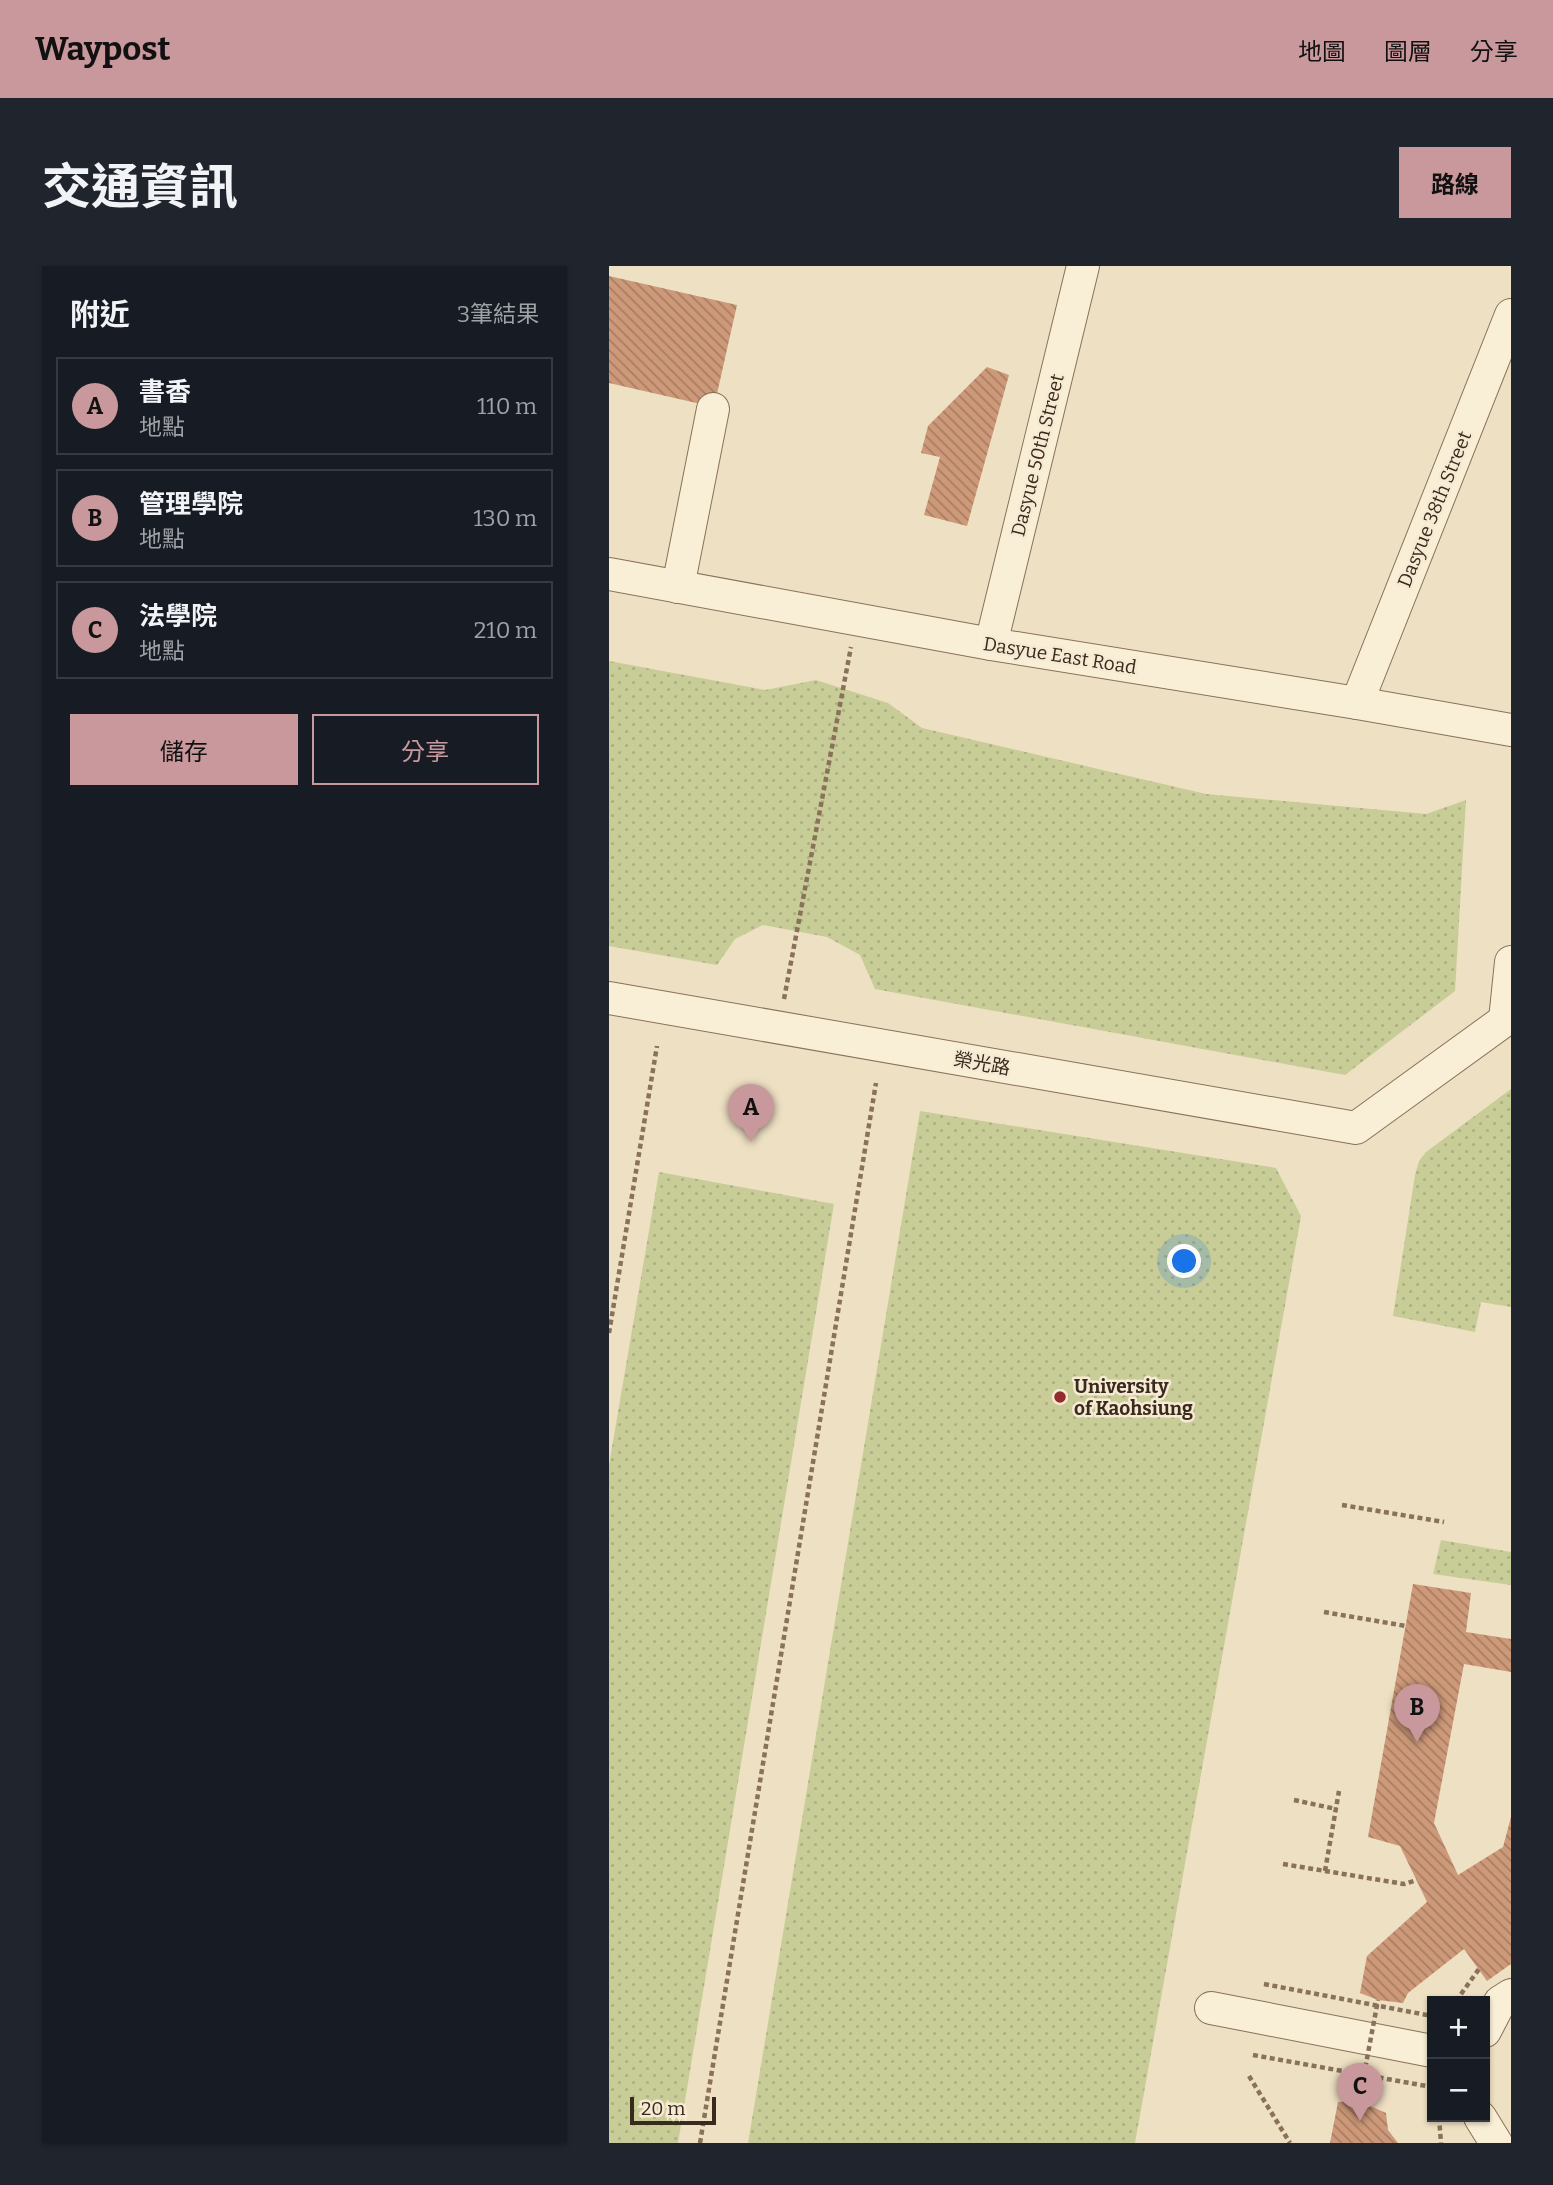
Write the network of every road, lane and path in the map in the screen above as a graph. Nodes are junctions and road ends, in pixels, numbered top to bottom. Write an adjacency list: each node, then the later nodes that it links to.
1 (1083, 266): 7 (street, Dasyue 50th Street)
2 (1511, 315): 8 (street, Dasyue 38th Street)
3 (713, 409): 5 (street)
4 (609, 574): 5 (street, Dasyue East Road)
5 (678, 587): 6 (street, Dasyue East Road)
6 (857, 619): 7 (street, Dasyue East Road); 12 (path)
7 (991, 643): 8 (street, Dasyue East Road)
8 (1357, 703): 9 (street, Dasyue East Road)
9 (1511, 730)
10 (1511, 962): 12 (street, 榮光路)
11 (609, 998): 12 (street, 榮光路)
12 (778, 1027)
13 (657, 1046): 15 (path)
14 (876, 1083): 41 (path)
15 (609, 1333)
16 (1342, 1505): 17 (path)
17 (1444, 1522)
18 (1324, 1612): 19 (path)
19 (1406, 1626)
20 (1339, 1791): 22 (path)
21 (1294, 1800): 22 (path)
22 (1336, 1809): 24 (path)
23 (1283, 1864): 24 (path)
24 (1325, 1871): 25 (path)
25 (1416, 1880)
26 (1479, 1969): 29 (path)
27 (1264, 1984): 32 (path)
28 (1511, 1995): 33 (street)
29 (1459, 1996)
30 (1378, 2000): 38 (path, bridge)
31 (1211, 2008): 34 (street)
32 (1427, 2016)
33 (1490, 2021)
34 (1427, 2050)
35 (1252, 2055): 37 (path)
36 (1249, 2076): 42 (path)
37 (1427, 2086)
38 (1359, 2101)
39 (1439, 2122): 43 (path)
40 (1483, 2122): 44 (street)
41 (700, 2143)
42 (1290, 2143)
43 (1441, 2143)
44 (1496, 2143)

